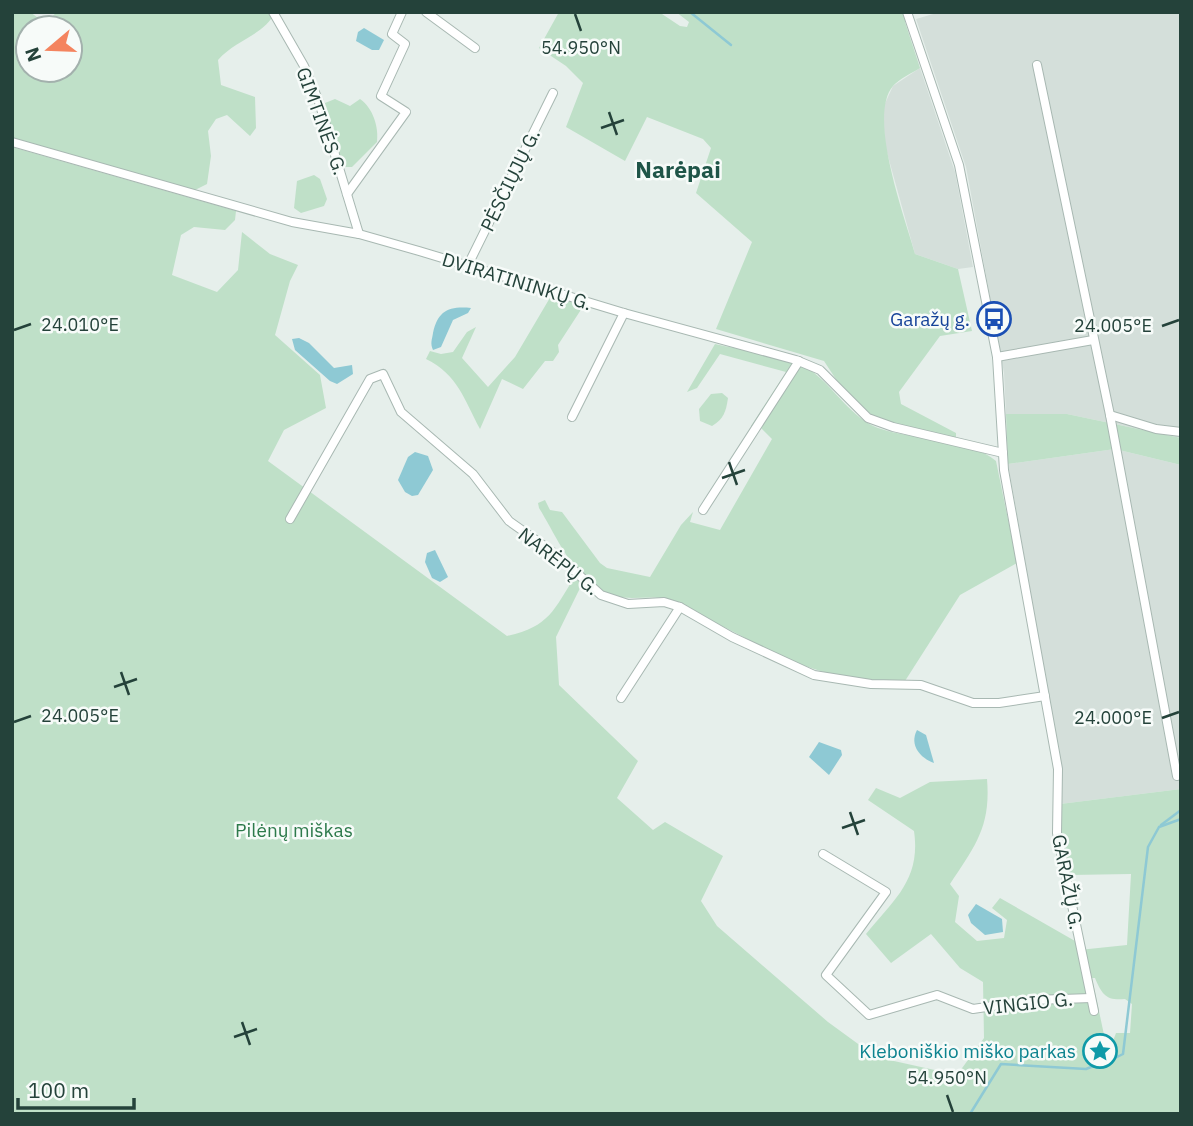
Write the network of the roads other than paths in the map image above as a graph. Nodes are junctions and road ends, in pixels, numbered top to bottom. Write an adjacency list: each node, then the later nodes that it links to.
1 (272, 12): 9 (street, GIMTINĖS G.)
2 (402, 12): 9 (street)
3 (426, 12): 5 (street)
4 (907, 12): 14 (street, GARAŽŲ G.)
5 (475, 48)
6 (1037, 65): 13 (street)
7 (553, 93): 11 (street, PĖSČIŲJŲ G.)
8 (12, 142): 10 (street, DVIRATININKŲ G.)
9 (347, 194): 10 (street, GIMTINĖS G.)
10 (359, 234): 11 (street, DVIRATININKŲ G.)
11 (467, 267): 12 (street, DVIRATININKŲ G.)
12 (624, 313): 15 (street, DVIRATININKŲ G.); 17 (street)
13 (1093, 340): 14 (street); 16 (street)
14 (997, 357): 19 (street, GARAŽŲ G.)
15 (799, 361): 19 (street, DVIRATININKŲ G.); 20 (street)
16 (1110, 415): 18 (street); 25 (street)
17 (572, 416)
18 (1181, 432)
19 (1003, 453): 23 (street, GARAŽŲ G.)
20 (703, 510)
21 (290, 519): 22 (street, NARĖPŲ G.)
22 (680, 607): 23 (street, NARĖPŲ G.); 24 (street)
23 (1045, 696): 27 (street, GARAŽŲ G.)
24 (621, 698)
25 (1177, 776)
26 (823, 854): 27 (street, VINGIO G.)
27 (1091, 998): 28 (street, GARAŽŲ G.)
28 (1094, 1011)

